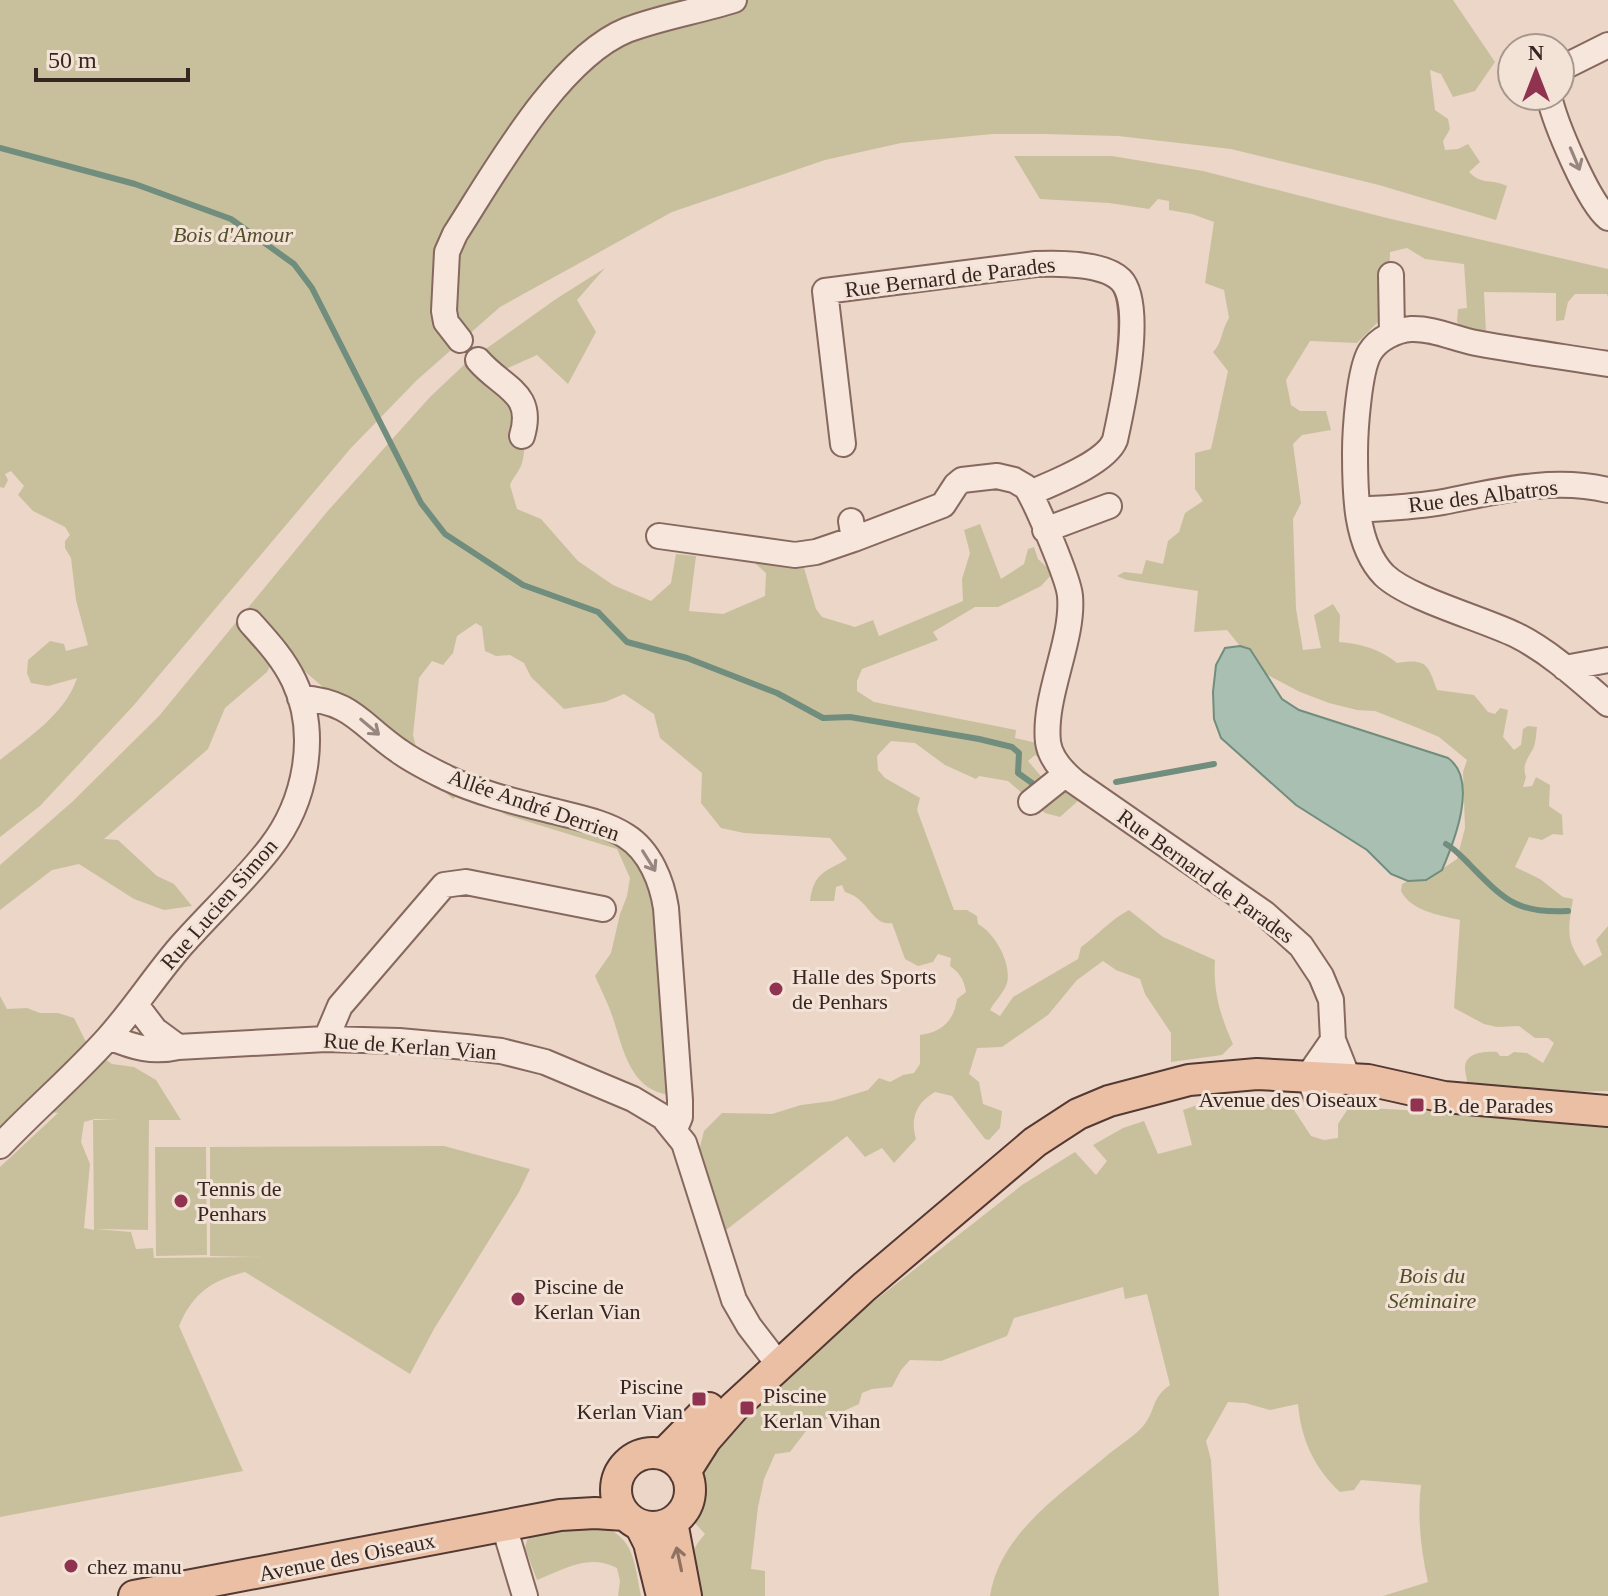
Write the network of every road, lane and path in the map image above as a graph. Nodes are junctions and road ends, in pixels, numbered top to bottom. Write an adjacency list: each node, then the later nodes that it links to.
1 (734, 0): 8 (street)
2 (1608, 45): 3 (street)
3 (1576, 61)
4 (1556, 112): 5 (street, one-way to 5)
5 (1608, 218)
6 (1391, 275): 7 (street)
7 (1392, 334): 10 (street); 16 (street)
8 (460, 340)
9 (478, 360): 11 (street)
10 (1608, 364)
11 (522, 436)
12 (843, 444): 14 (street, Rue Bernard de Parades)
13 (1608, 490): 16 (street, Rue des Albatros)
14 (1030, 493): 17 (street, Rue Bernard de Parades); 18 (street)
15 (1109, 506): 17 (street)
16 (1358, 510): 21 (street)
17 (1045, 530): 24 (street, Rue Bernard de Parades)
18 (659, 536)
19 (250, 622): 22 (street, Rue Lucien Simon)
20 (1608, 660): 21 (street)
21 (1565, 668): 23 (street)
22 (300, 698): 27 (street, Rue Lucien Simon); 36 (street, Allée André Derrien, one-way to 36)
23 (1608, 704)
24 (1066, 774): 25 (street); 30 (street, Rue Bernard de Parades)
25 (1031, 802)
26 (603, 909): 29 (street)
27 (136, 1005): 28 (street, Rue Lucien Simon); 31 (street)
28 (109, 1037): 31 (street, Rue de Kerlan Vian); 37 (street, Rue Lucien Simon)
29 (326, 1039): 31 (street, Rue de Kerlan Vian); 36 (street, Rue de Kerlan Vian)
30 (1333, 1040): 32 (street, Rue Bernard de Parades); 33 (street)
31 (178, 1047)
32 (1348, 1078): 33 (main road, Avenue des Oiseaux); 34 (main road, Avenue des Oiseaux)
33 (1312, 1086): 34 (main road, Avenue des Oiseaux); 38 (main road, Avenue des Oiseaux)
34 (1444, 1097): 35 (main road, Avenue des Oiseaux)
35 (1608, 1111)
36 (678, 1123): 38 (street, Rue de Kerlan Vian)
37 (0, 1146)
38 (773, 1357): 39 (main road, Avenue des Oiseaux)
39 (675, 1463): 40 (main road); 43 (main road)
40 (617, 1480): 41 (main road, Avenue des Oiseaux); 42 (main road)
41 (560, 1515): 42 (main road, Avenue des Oiseaux); 44 (main road, Avenue des Oiseaux)
42 (632, 1520): 43 (main road); 47 (main road)
43 (672, 1522): 48 (main road, one-way to 43)
44 (504, 1526): 45 (main road, Avenue des Oiseaux); 46 (street)
45 (134, 1596)
46 (525, 1596)
47 (662, 1596)
48 (686, 1596)

